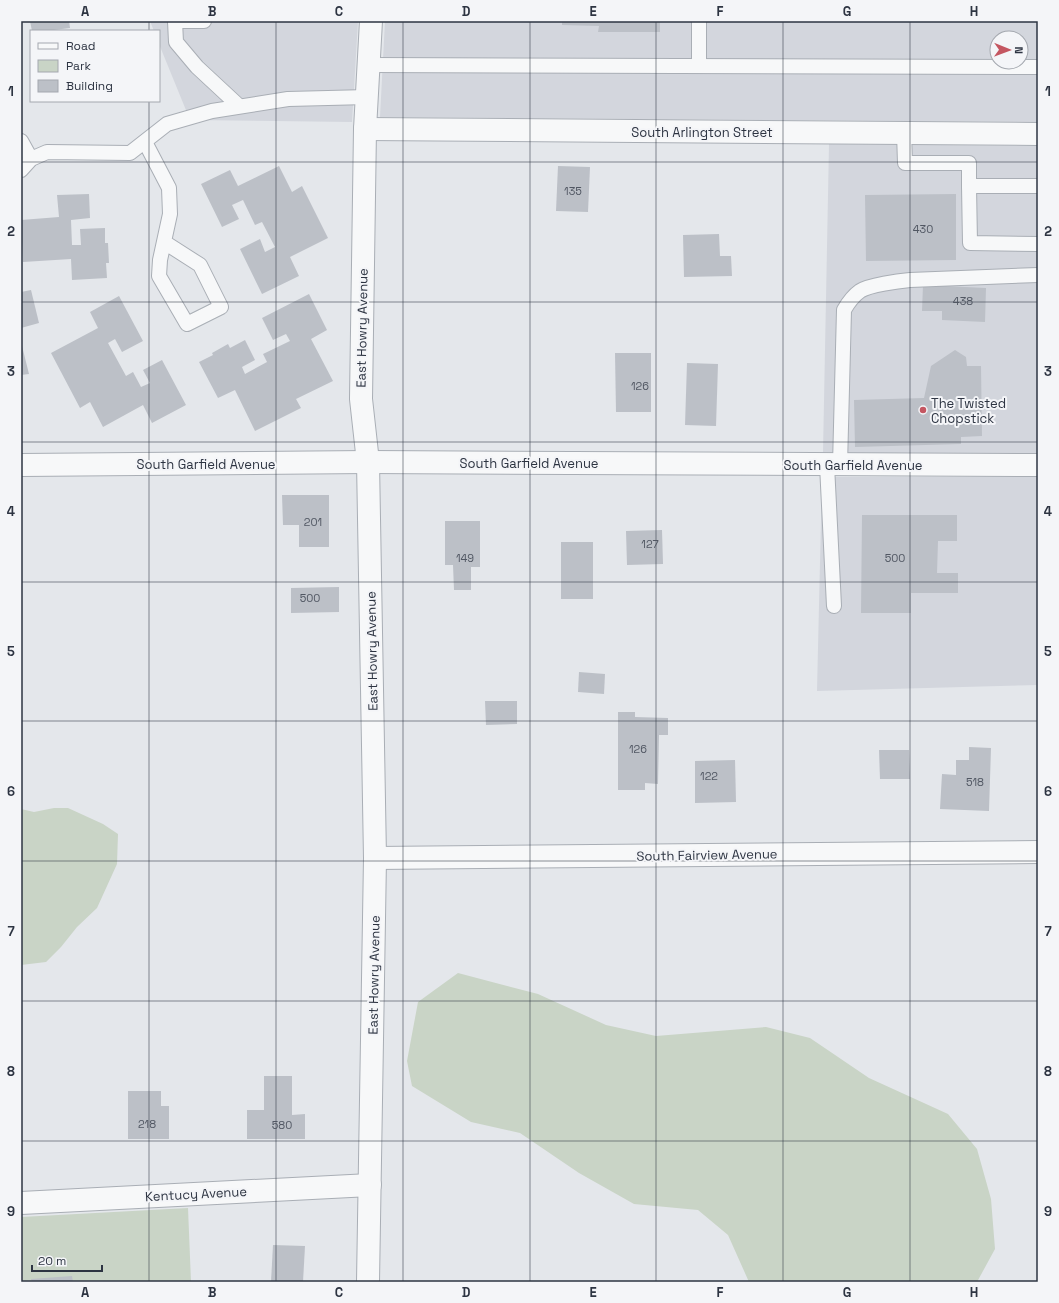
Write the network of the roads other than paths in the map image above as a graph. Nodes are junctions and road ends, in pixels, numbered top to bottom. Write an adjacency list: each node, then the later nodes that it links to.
1 (175, 21): 2 (lane); 9 (lane)
2 (204, 21)
3 (372, 21): 5 (street, East Howry Avenue)
4 (699, 21): 6 (lane)
5 (370, 66): 6 (lane); 8 (street, East Howry Avenue)
6 (699, 66): 7 (lane)
7 (1038, 67)
8 (368, 97): 9 (lane); 10 (street, East Howry Avenue)
9 (239, 106): 14 (lane)
10 (365, 129): 11 (street, South Arlington Street); 22 (street, East Howry Avenue)
11 (904, 133): 12 (street, South Arlington Street); 17 (lane)
12 (1038, 134)
13 (21, 142): 15 (lane)
14 (145, 142): 15 (lane); 19 (lane)
15 (31, 159): 16 (lane)
16 (21, 170)
17 (970, 186): 18 (lane); 20 (lane)
18 (1038, 186)
19 (164, 242): 19 (lane)
20 (1038, 244)
21 (1038, 275): 24 (lane)
22 (368, 462): 23 (street, South Garfield Avenue); 24 (street, South Garfield Avenue); 28 (street, East Howry Avenue)
23 (21, 465)
24 (833, 465): 25 (street, South Garfield Avenue); 26 (lane)
25 (1038, 465)
26 (834, 606)
27 (1038, 852): 28 (street, South Fairview Avenue)
28 (375, 858): 29 (street, East Howry Avenue)
29 (370, 1185): 30 (street, Kentucy Avenue); 31 (street, East Howry Avenue)
30 (21, 1203)
31 (368, 1282)

